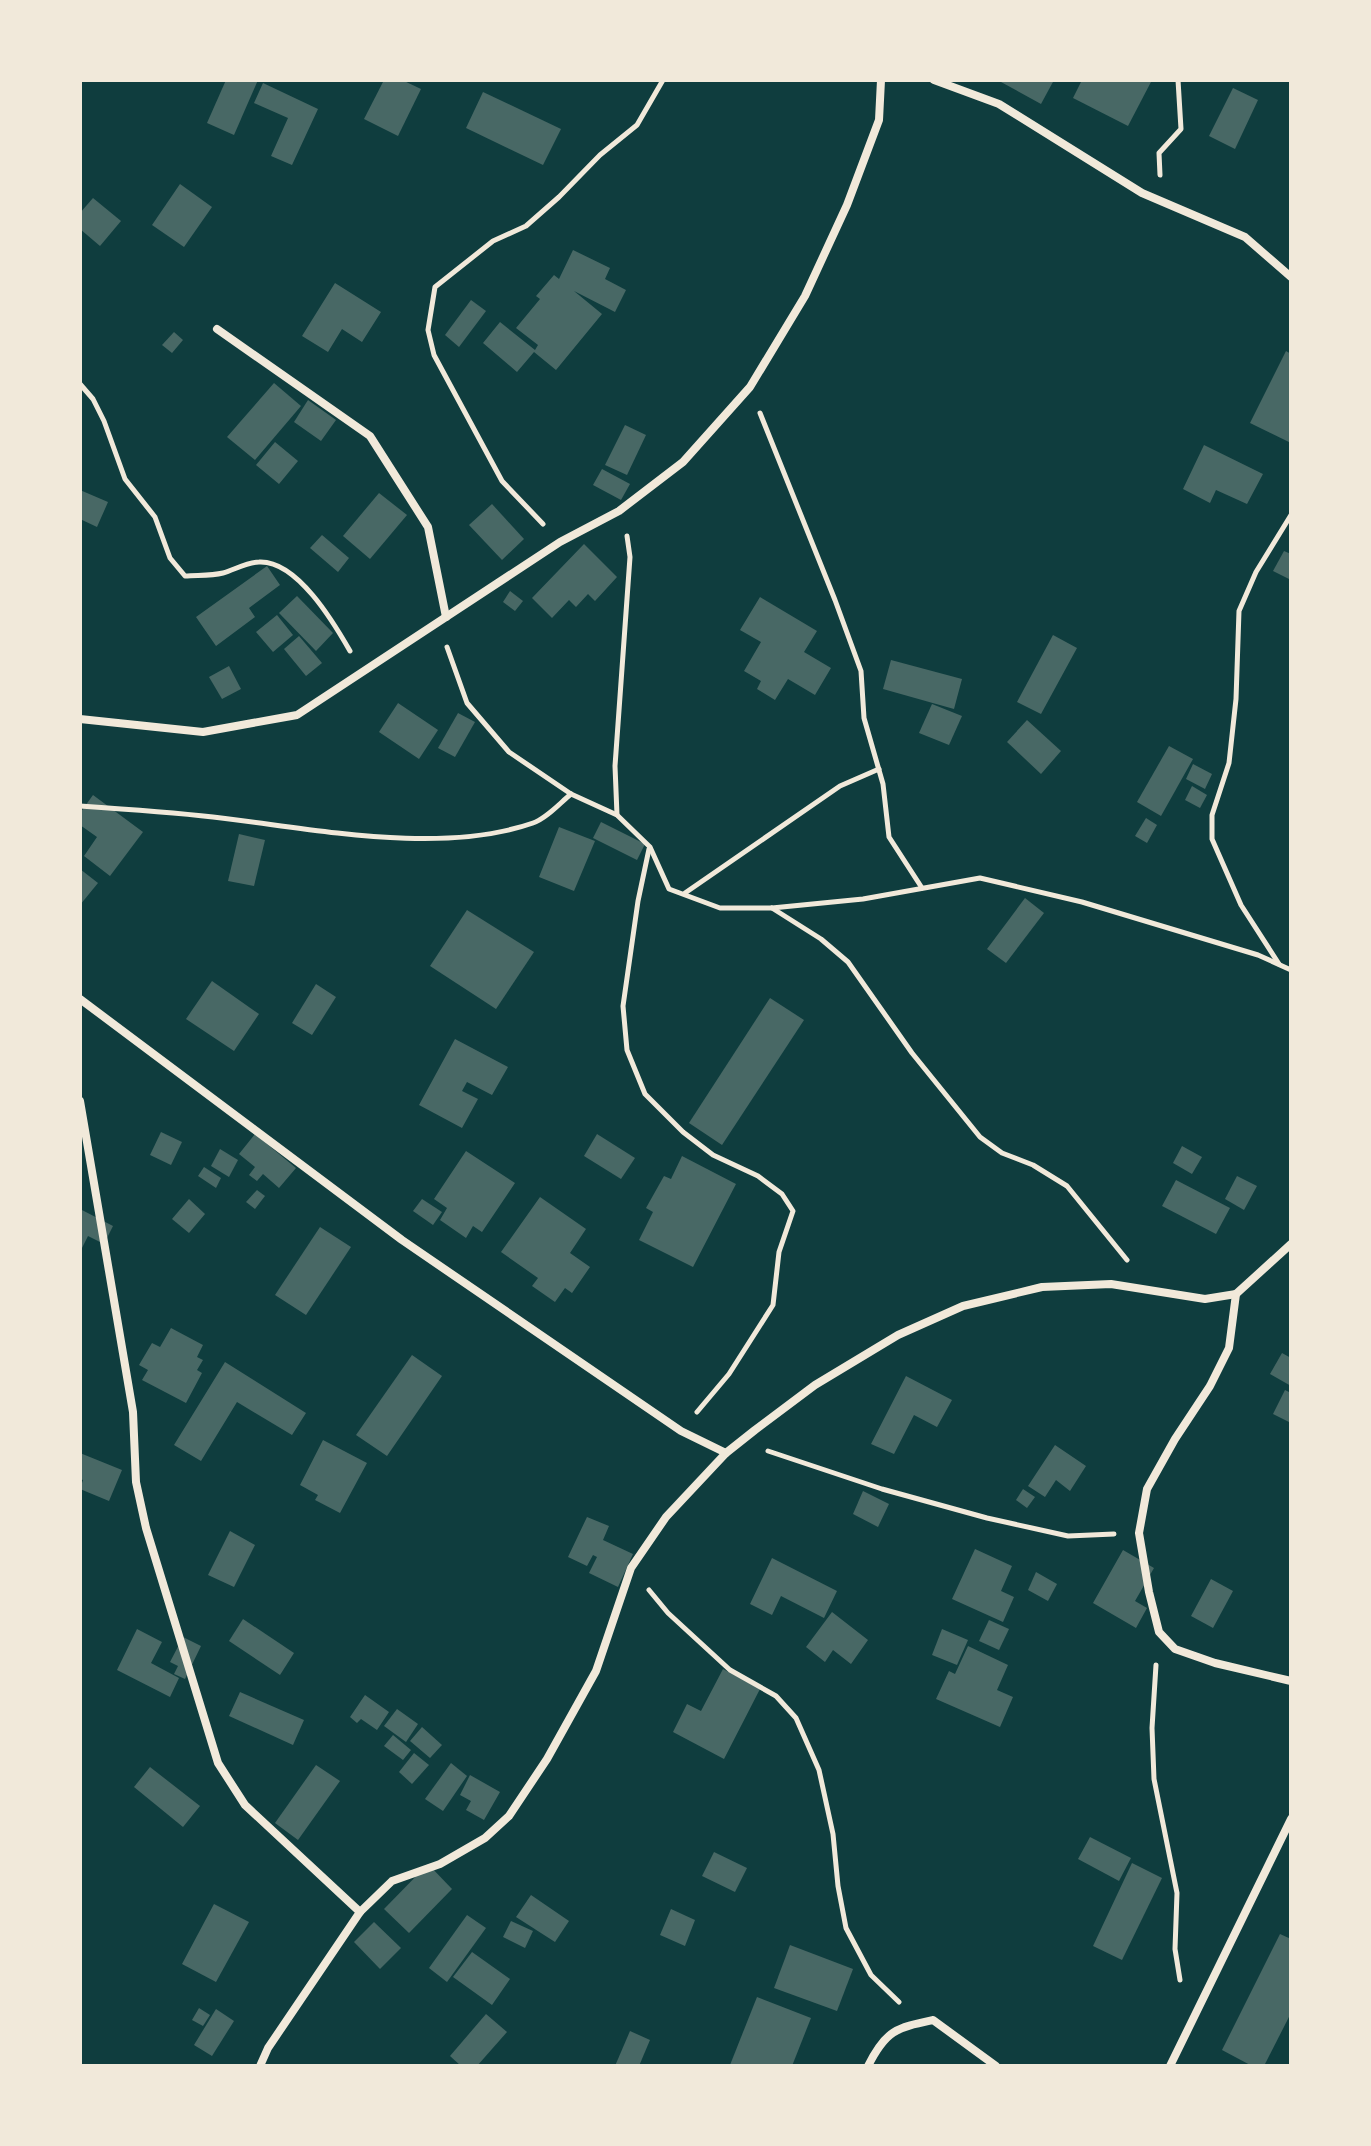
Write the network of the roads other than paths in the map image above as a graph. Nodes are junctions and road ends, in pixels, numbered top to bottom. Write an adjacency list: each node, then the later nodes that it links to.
1 (881, 80): 5 (street)
2 (934, 80): 3 (street)
3 (1291, 277)
4 (217, 329): 5 (street)
5 (442, 620): 6 (street)
6 (80, 719)
7 (80, 999): 11 (street)
8 (80, 1101): 14 (street)
9 (1291, 1244): 10 (street)
10 (1236, 1294): 11 (street); 12 (street)
11 (726, 1453): 14 (street)
12 (1291, 1681)
13 (1291, 1819): 18 (street)
14 (360, 1912): 15 (street)
15 (260, 2066)
16 (868, 2066): 17 (street)
17 (996, 2066)
18 (1170, 2066)

